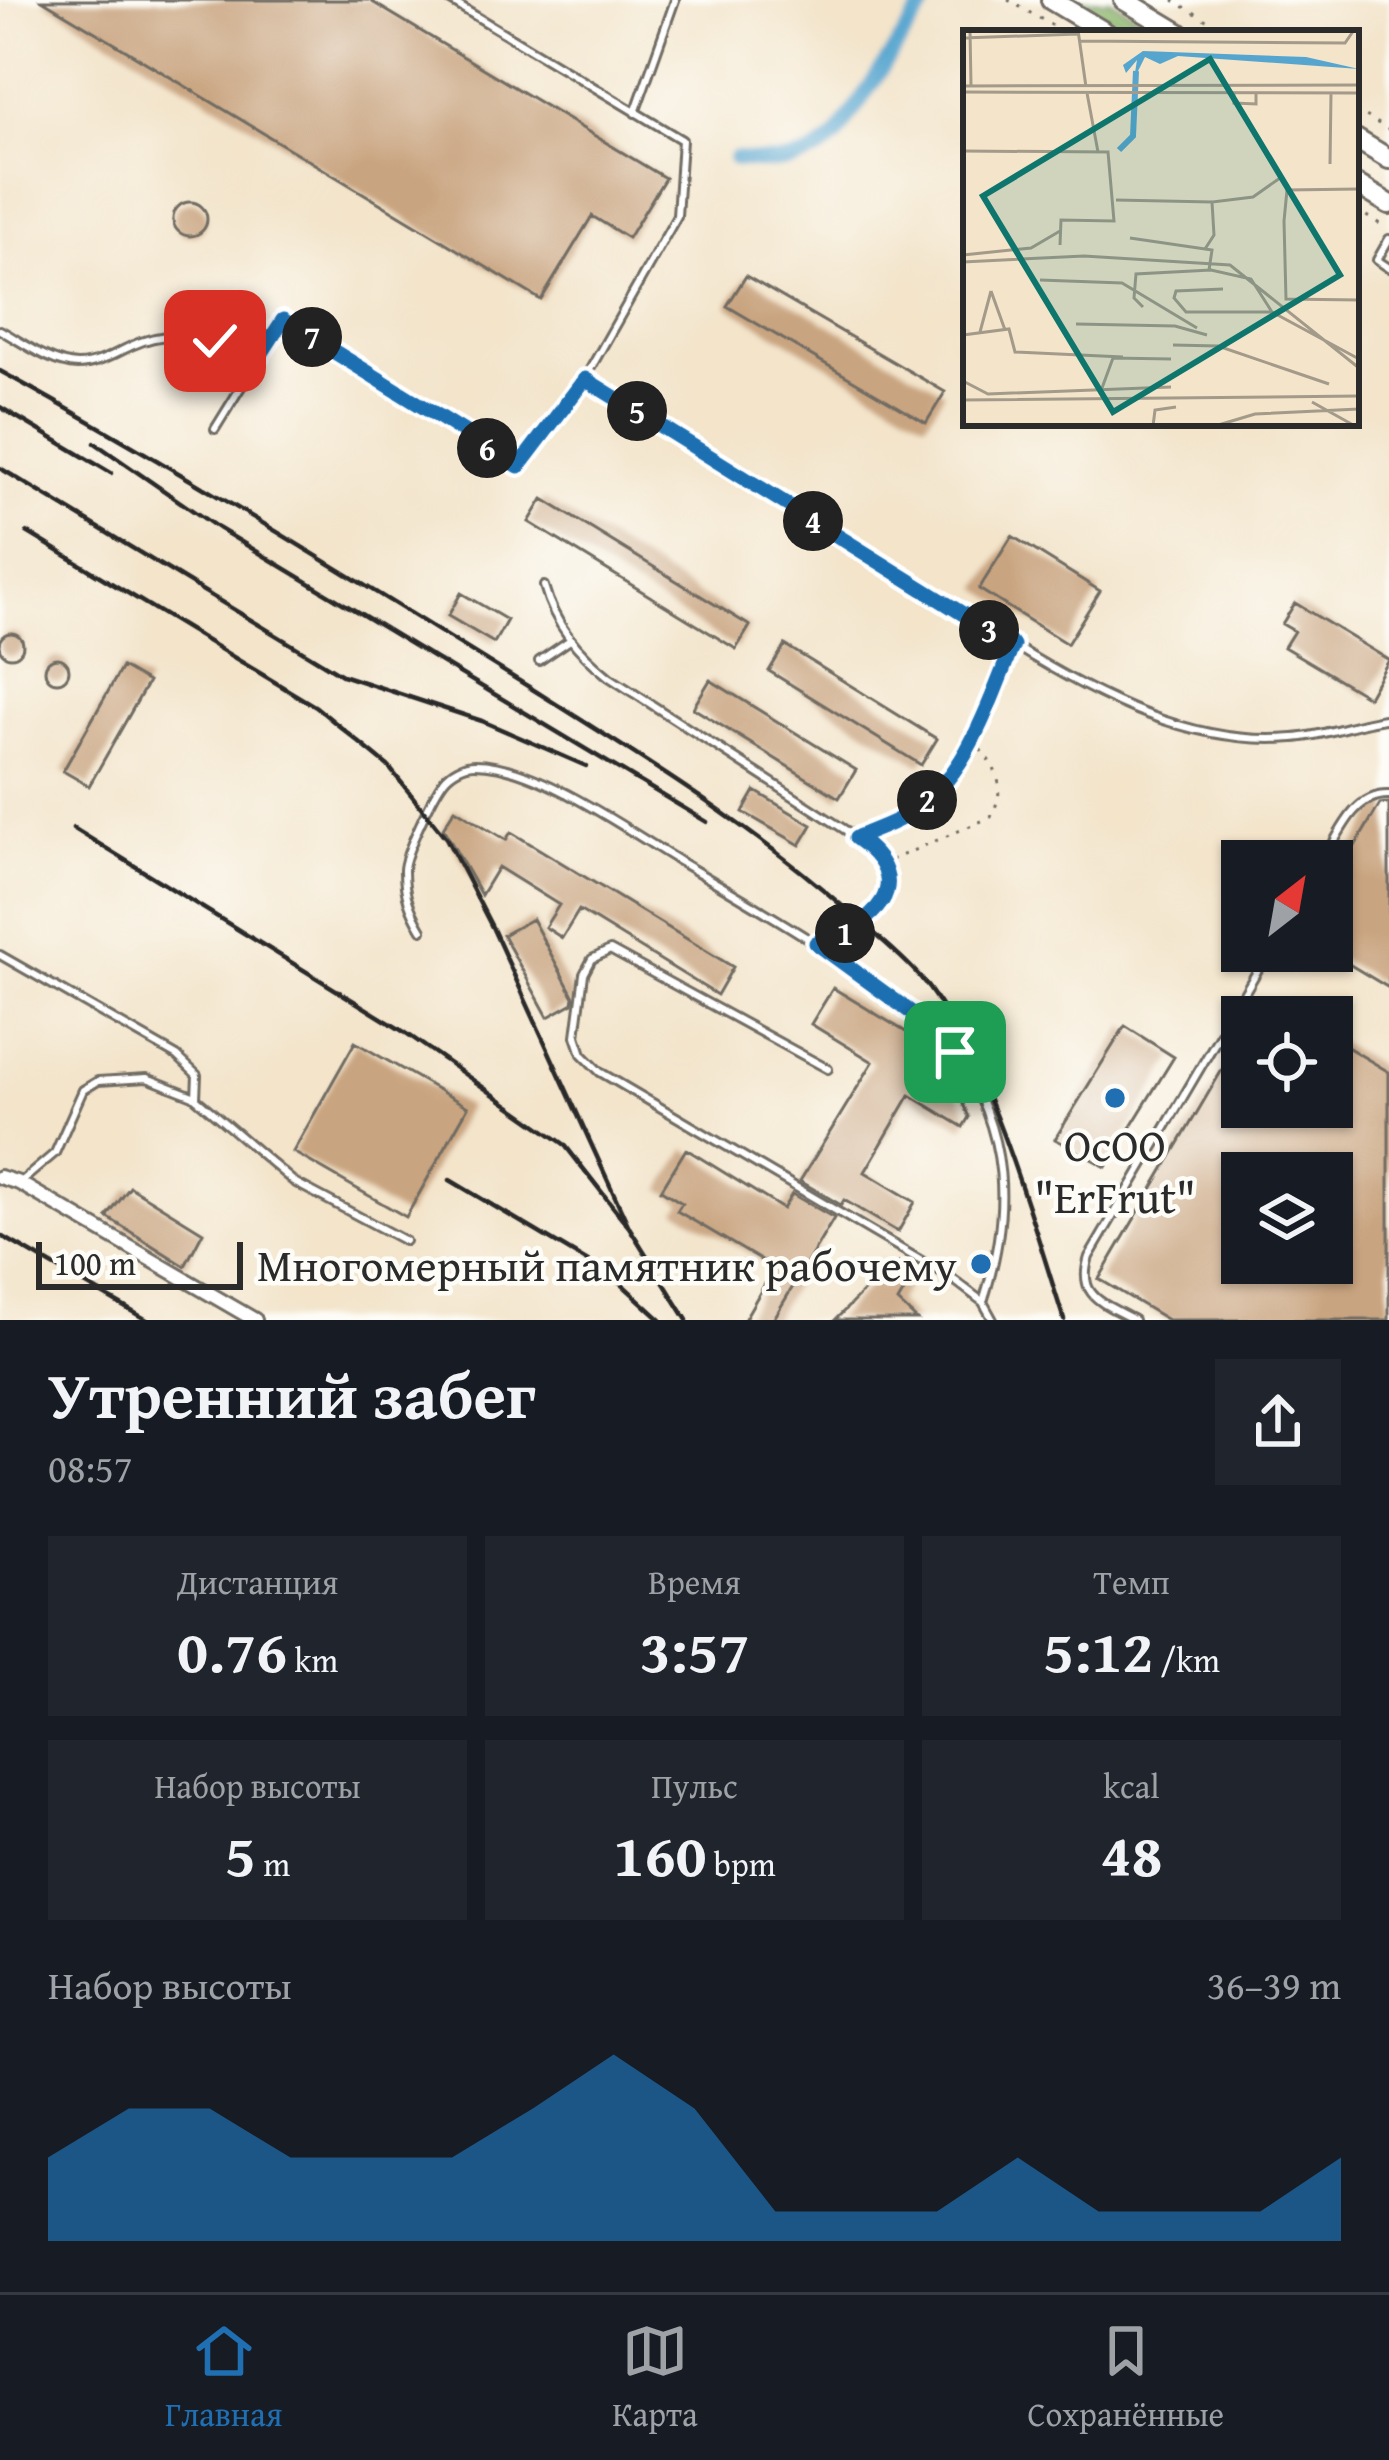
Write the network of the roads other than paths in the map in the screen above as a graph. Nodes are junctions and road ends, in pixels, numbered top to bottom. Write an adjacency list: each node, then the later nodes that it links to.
1 (449, 0): 7 (lane)
2 (675, 0): 7 (lane)
3 (1051, 0): 5 (main road)
4 (1124, 0): 6 (main road)
5 (1085, 27)
6 (1174, 30)
7 (635, 113): 16 (lane)
8 (1359, 141): 9 (main road)
9 (1389, 159)
10 (1359, 186): 11 (main road)
11 (1389, 204)
12 (1389, 239): 13 (lane)
13 (1389, 268)
14 (0, 330): 15 (lane)
15 (254, 365): 16 (lane); 17 (lane)
16 (585, 379): 20 (lane)
17 (215, 429)
18 (544, 586): 19 (lane)
19 (571, 640): 21 (lane); 24 (lane)
20 (1013, 645): 22 (lane); 24 (lane)
21 (538, 661)
22 (1384, 719)
23 (1389, 795): 25 (lane)
24 (856, 838): 27 (lane)
25 (1336, 840)
26 (422, 930): 27 (lane)
27 (816, 943): 35 (lane)
28 (0, 955): 31 (lane)
29 (1257, 972): 38 (lane)
30 (828, 1069): 35 (lane)
31 (196, 1100): 33 (lane); 34 (lane)
32 (0, 1177): 33 (street)
33 (19, 1183): 36 (street)
34 (405, 1241)
35 (982, 1302): 37 (lane)
36 (255, 1320)
37 (993, 1320)
38 (1134, 1320)

